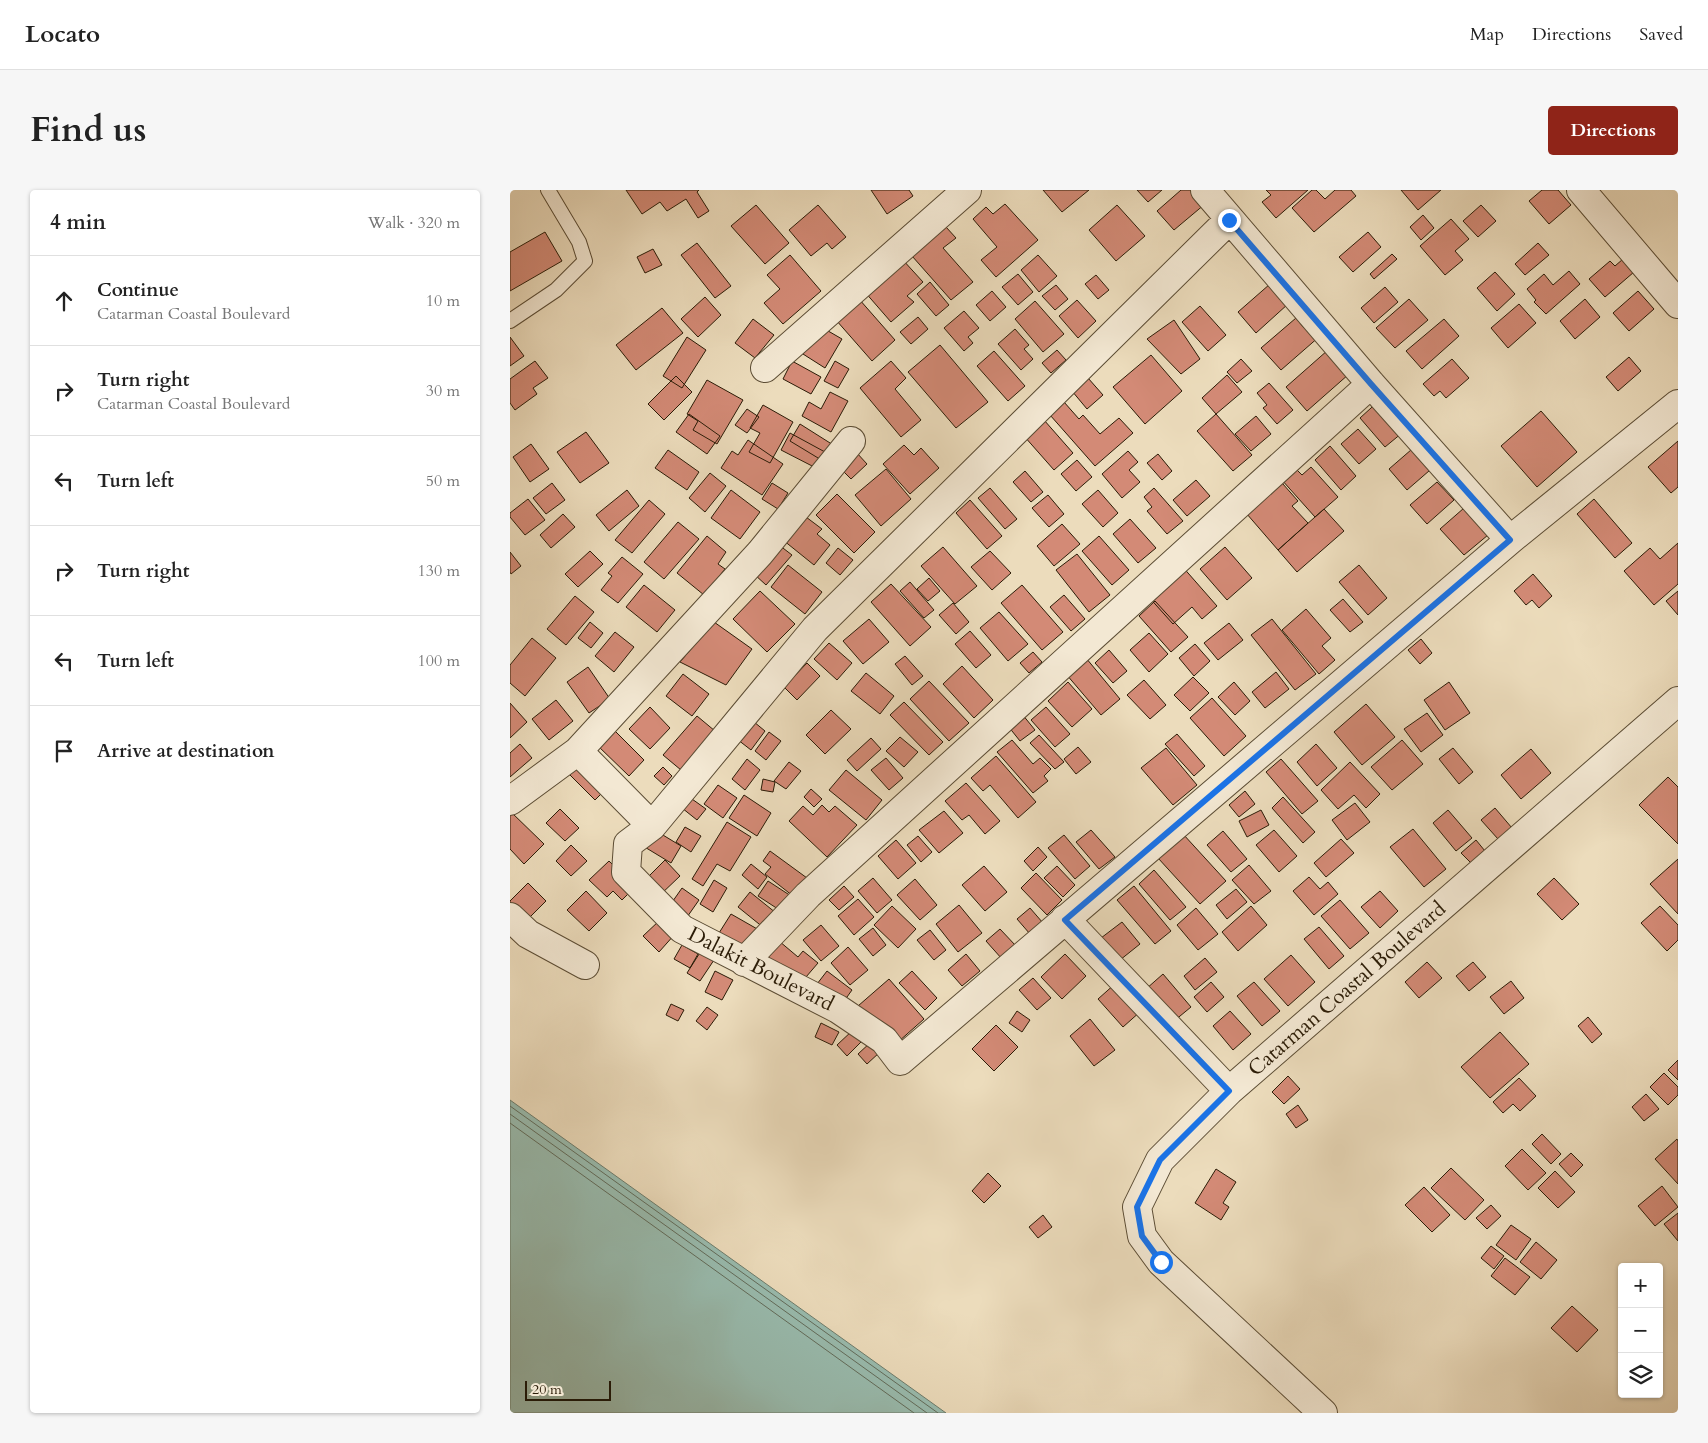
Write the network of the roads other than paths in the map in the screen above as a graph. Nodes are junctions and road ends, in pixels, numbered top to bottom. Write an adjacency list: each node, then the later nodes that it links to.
1 (548, 190): 7 (lane)
2 (967, 190): 8 (street)
3 (1205, 190): 5 (street)
4 (1581, 190): 6 (street)
5 (1229, 220): 9 (street); 16 (street)
6 (1678, 304)
7 (510, 321)
8 (765, 368)
9 (1371, 384): 12 (street); 19 (street)
10 (1678, 404): 12 (street)
11 (851, 441): 14 (street)
12 (1510, 540): 18 (street)
13 (1678, 701): 21 (street, Catarman Coastal Boulevard)
14 (578, 751): 15 (street); 16 (street)
15 (510, 801)
16 (652, 826): 19 (street, Dalakit Boulevard)
17 (510, 917): 20 (street)
18 (1065, 920): 19 (street, Dalakit Boulevard); 21 (street)
19 (744, 962)
20 (585, 965)
21 (1229, 1091): 22 (street, Catarman Coastal Boulevard)
22 (1324, 1413)

